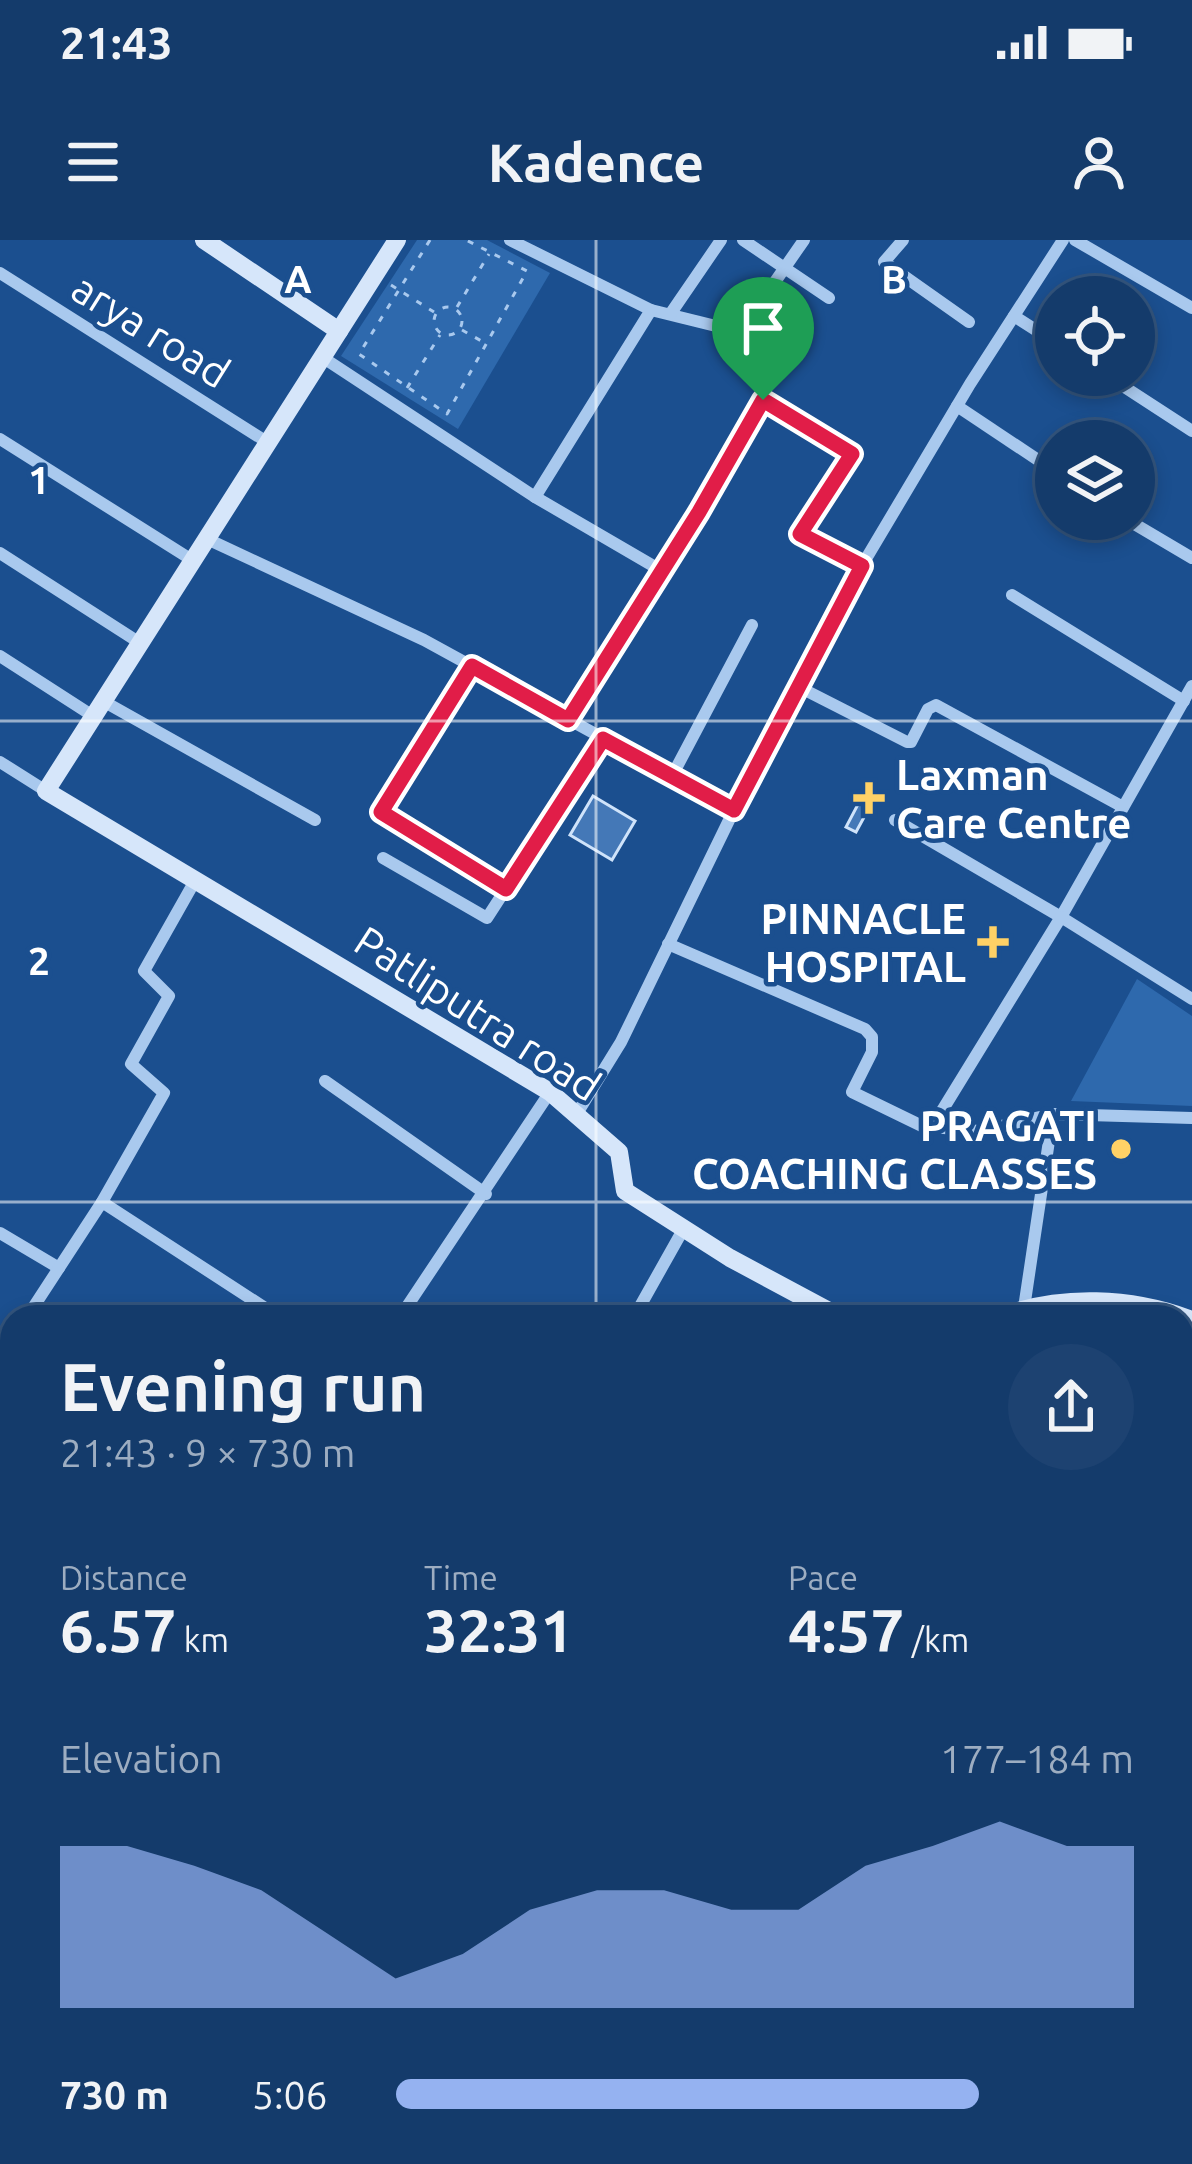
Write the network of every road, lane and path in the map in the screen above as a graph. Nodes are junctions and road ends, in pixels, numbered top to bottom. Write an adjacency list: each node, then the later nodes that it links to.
1 (204, 240): 27 (street)
2 (397, 240): 15 (street)
3 (430, 240): 16 (path)
4 (466, 240): 12 (path)
5 (510, 240): 20 (street)
6 (722, 240): 22 (street)
7 (742, 240): 13 (street)
8 (804, 240): 13 (street)
9 (903, 240): 24 (street)
10 (1063, 240): 23 (street)
11 (1075, 240): 18 (street)
12 (490, 252): 19 (path); 29 (path)
13 (784, 269): 17 (street); 22 (street)
14 (0, 273): 36 (street, arya road)
15 (375, 274): 16 (path); 27 (street)
16 (399, 290): 21 (path); 31 (path)
17 (829, 298)
18 (1192, 308)
19 (456, 309): 21 (path); 25 (path)
20 (651, 310): 22 (street); 38 (street)
21 (436, 313): 28 (path)
22 (671, 313)
23 (1015, 316): 26 (street); 33 (street)
24 (969, 322)
25 (460, 329): 28 (path); 29 (path)
26 (1035, 329)
27 (338, 332): 30 (street)
28 (441, 333): 31 (path)
29 (486, 344): 31 (path)
30 (322, 357): 36 (street); 38 (street)
31 (407, 388)
32 (1138, 396): 34 (street)
33 (957, 406): 37 (street); 44 (street)
34 (1192, 431)
35 (0, 439): 43 (street)
36 (267, 442): 40 (street)
37 (1035, 458)
38 (535, 497): 45 (street)
39 (1155, 536): 42 (street)
40 (206, 538): 43 (street); 50 (street)
41 (0, 553): 48 (street)
42 (1192, 558)
43 (192, 560): 48 (street)
44 (862, 566): 45 (street); 51 (street)
45 (662, 571): 55 (street)
46 (1012, 596): 53 (street)
47 (752, 625): 58 (street)
48 (140, 643): 54 (street)
49 (0, 656): 54 (street)
50 (472, 666): 55 (street); 66 (street)
51 (797, 686): 60 (street); 61 (street)
52 (1192, 686): 53 (street)
53 (1184, 700): 60 (street)
54 (98, 709): 59 (street); 62 (street)
55 (568, 720): 56 (street)
56 (603, 739): 58 (street); 66 (street)
57 (0, 762): 59 (street)
58 (672, 776): 61 (street)
59 (46, 791): 65 (street, Patliputra road)
60 (1123, 807): 67 (street)
61 (734, 810): 68 (street)
62 (315, 820)
63 (895, 820): 67 (street)
64 (383, 858): 66 (street)
65 (196, 879): 71 (street, Patliputra road); 77 (street)
66 (506, 889)
67 (1061, 916): 69 (street); 75 (street)
68 (668, 944): 73 (street); 75 (street)
69 (1192, 999)
70 (325, 1081): 76 (street)
71 (550, 1092): 73 (street, Patliputra road); 76 (street)
72 (1053, 1114): 74 (street); 75 (street); 86 (street)
73 (576, 1115): 78 (street, Patliputra road)
74 (1192, 1118)
75 (932, 1127)
76 (486, 1194): 83 (street)
77 (102, 1202): 80 (street); 82 (street)
78 (684, 1228): 84 (street); 85 (street, Patliputra road)
79 (0, 1233): 80 (street)
80 (59, 1268): 81 (street)
81 (35, 1305)
82 (261, 1305)
83 (408, 1305)
84 (641, 1305)
85 (819, 1305)
86 (1024, 1305)
87 (1056, 1305): 88 (street)
88 (1136, 1305)

